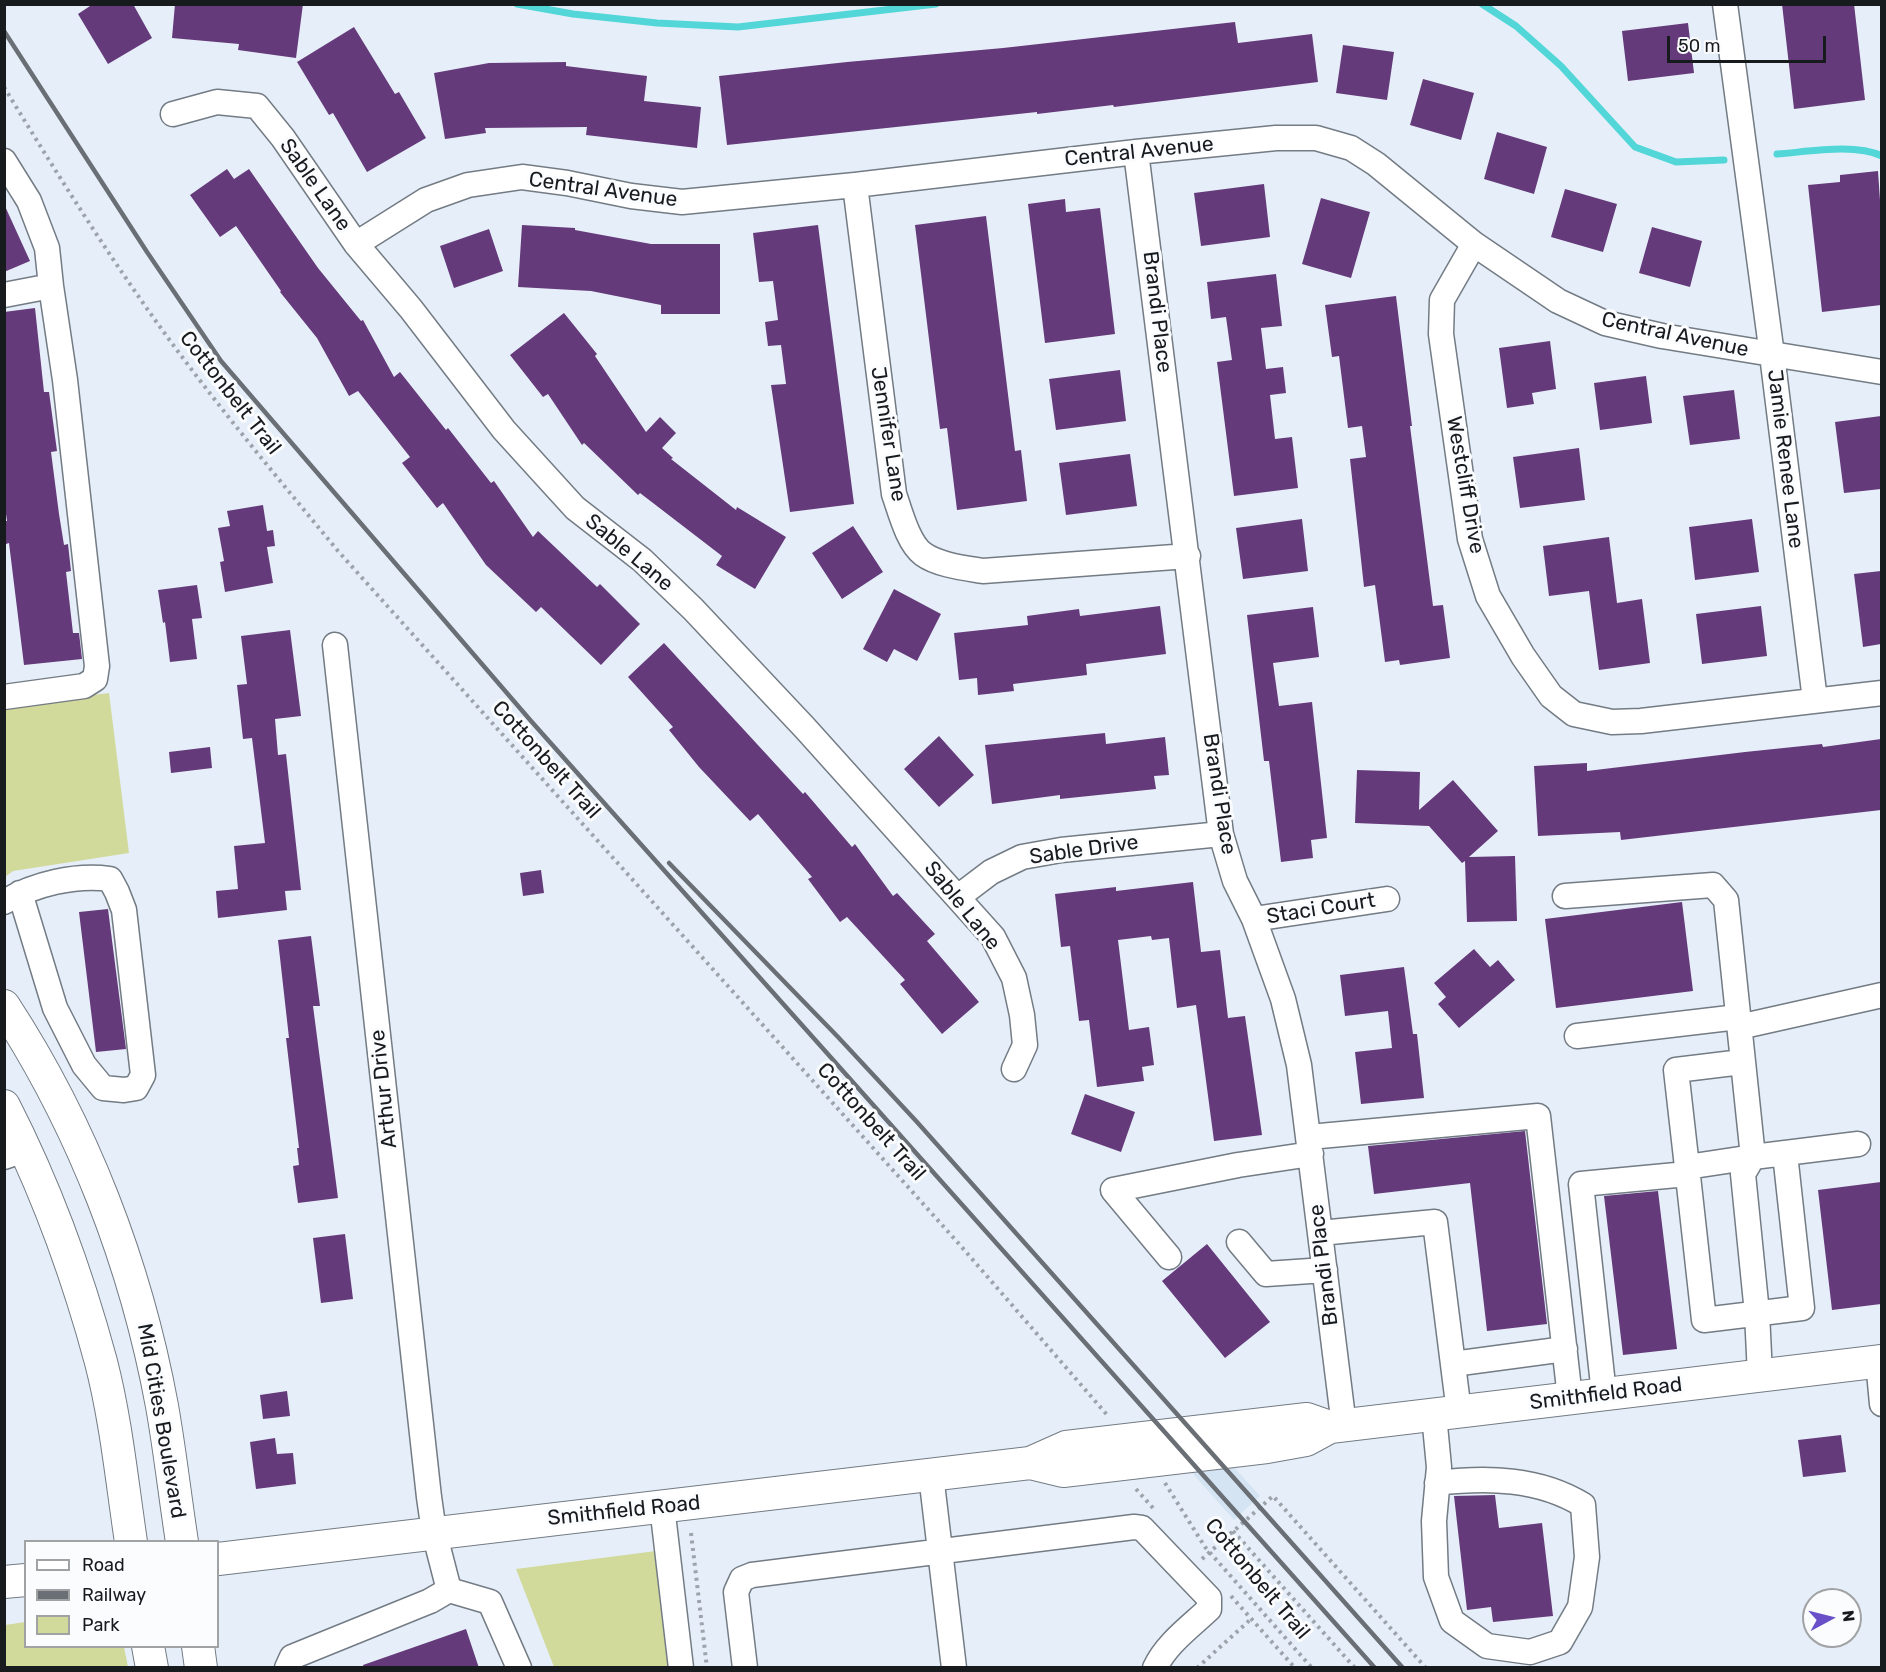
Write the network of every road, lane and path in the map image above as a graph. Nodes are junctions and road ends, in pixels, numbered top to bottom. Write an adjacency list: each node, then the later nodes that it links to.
1 (1725, 4): 11 (street, Jamie Renee Lane)
2 (4, 87): 50 (path, Cottonbelt Trail)
3 (173, 114): 7 (street, Sable Lane)
4 (1136, 152): 6 (street, Central Avenue); 8 (street, Central Avenue); 13 (street, Brandi Place)
5 (4, 161): 9 (street)
6 (855, 185): 7 (street, Central Avenue); 13 (street, Jennifer Lane)
7 (356, 244): 21 (street, Sable Lane)
8 (1474, 244): 11 (street, Central Avenue); 17 (street, Westcliff Drive)
9 (51, 286): 10 (street); 16 (street)
10 (4, 295)
11 (1772, 355): 12 (street, Central Avenue); 17 (street, Jamie Renee Lane)
12 (1881, 372)
13 (1188, 556): 18 (street, Brandi Place)
14 (335, 645): 57 (street, Arthur Drive)
15 (1881, 693): 17 (street, Westcliff Drive)
16 (4, 697)
17 (1815, 700)
18 (1221, 834): 21 (street, Sable Drive); 23 (street, Brandi Place)
19 (1565, 896): 26 (street)
20 (12, 897): 20 (street)
21 (958, 897): 29 (street, Sable Lane)
22 (1387, 898): 23 (street, Staci Court)
23 (1254, 920): 32 (street, Brandi Place)
24 (1881, 995): 26 (street)
25 (4, 1006): 60 (main road, Mid Cities Boulevard)
26 (1738, 1022): 27 (street); 28 (street)
27 (1577, 1036)
28 (1742, 1062): 35 (street); 36 (street)
29 (1014, 1069)
30 (4, 1106): 33 (main road)
31 (1858, 1144): 34 (street)
32 (1310, 1146): 37 (street, Brandi Place); 39 (street); 42 (street)
33 (16, 1153): 59 (main road)
34 (1785, 1154): 35 (street); 41 (street)
35 (1753, 1158): 36 (street); 41 (street)
36 (1687, 1171): 41 (street); 46 (street)
37 (1320, 1233): 40 (street, Brandi Place); 44 (street)
38 (1239, 1242): 40 (street)
39 (1169, 1257)
40 (1325, 1270): 51 (street, Brandi Place)
41 (1757, 1313): 45 (street)
42 (1564, 1349): 44 (street); 47 (street)
43 (1880, 1361): 45 (main road, Smithfield Road); 48 (street)
44 (1453, 1364): 49 (street)
45 (1760, 1375): 46 (main road, Smithfield Road)
46 (1604, 1394): 47 (main road, Smithfield Road)
47 (1570, 1398): 49 (main road, Smithfield Road)
48 (1881, 1404)
49 (1446, 1413): 51 (main road, Smithfield Road); 54 (street)
50 (1110, 1419)
51 (1337, 1427): 52 (main road, Smithfield Road)
52 (931, 1475): 55 (main road, Smithfield Road); 61 (street)
53 (1162, 1478): 62 (path, Cottonbelt Trail)
54 (1437, 1483): 54 (street)
55 (662, 1506): 57 (main road, Smithfield Road); 75 (street)
56 (1233, 1531): 62 (path); 82 (path); 83 (path)
57 (434, 1532): 63 (main road, Smithfield Road); 67 (street, Arthur Drive)
58 (691, 1533): 76 (path)
59 (131, 1540)
60 (182, 1540)
61 (940, 1550): 64 (street); 77 (street); 78 (street)
62 (1210, 1552): 64 (path); 81 (path, Cottonbelt Trail)
63 (219, 1559)
64 (1185, 1572): 79 (street)
65 (24, 1580): 66 (main road)
66 (4, 1582)
67 (448, 1590): 73 (street); 74 (street)
68 (1251, 1618): 80 (path)
69 (148, 1648): 71 (main road)
70 (198, 1648): 72 (main road)
71 (152, 1668)
72 (201, 1668)
73 (287, 1668)
74 (519, 1668)
75 (681, 1668)
76 (707, 1668)
77 (745, 1668)
78 (954, 1668)
79 (1155, 1668)
80 (1197, 1668)
81 (1312, 1668)
82 (1355, 1668)
83 (1426, 1668)

